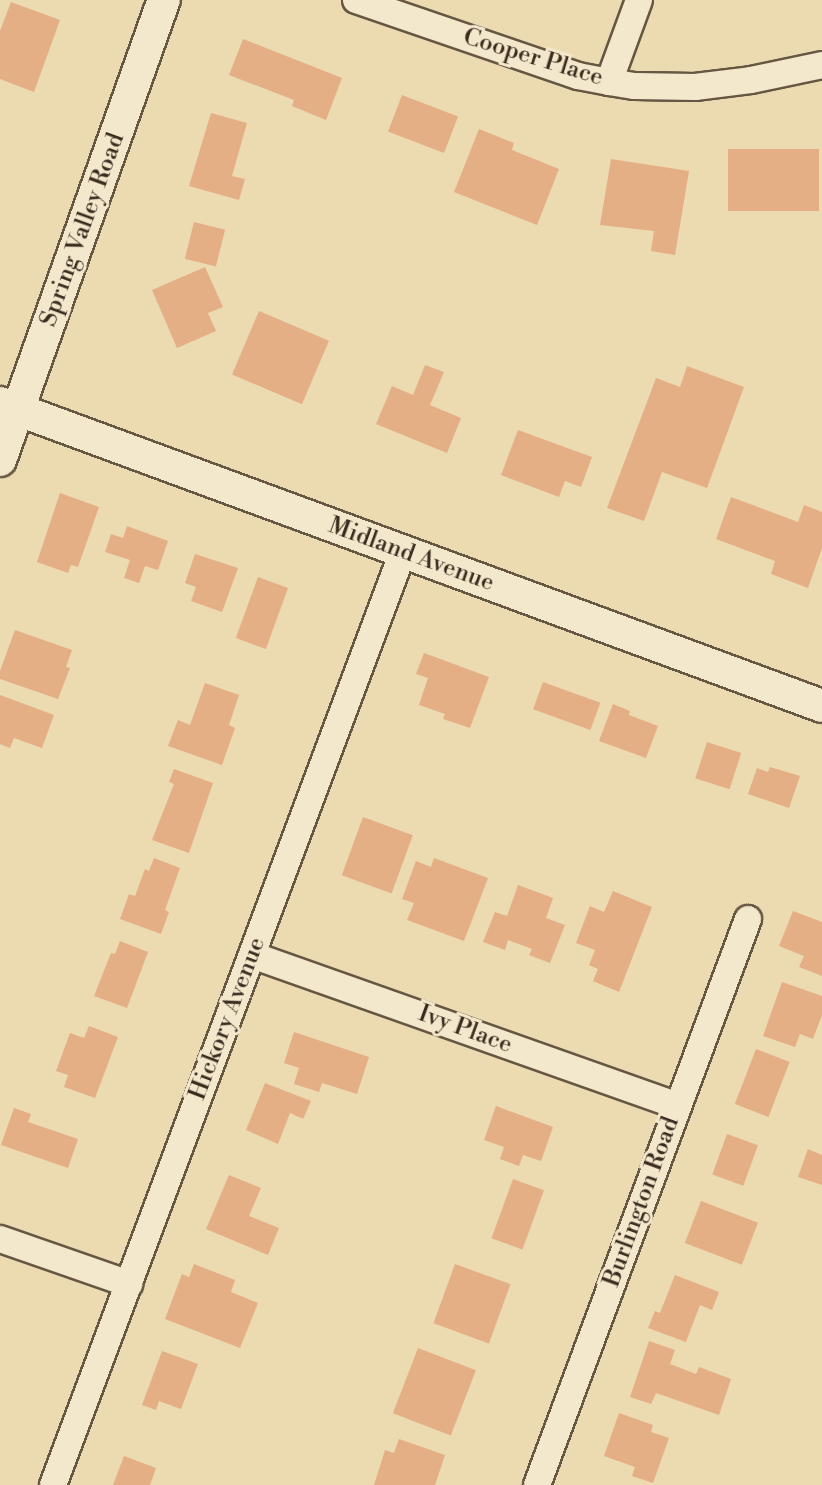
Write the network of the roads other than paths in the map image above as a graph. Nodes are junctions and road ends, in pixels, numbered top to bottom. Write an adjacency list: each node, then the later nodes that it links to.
1 (164, 0): 6 (street, Spring Valley Road)
2 (356, 0): 5 (street, Cooper Place)
3 (639, 0): 5 (street)
4 (822, 65): 5 (street, Cooper Place)
5 (609, 82)
6 (9, 407): 7 (street, Spring Valley Road); 8 (street, Midland Avenue)
7 (0, 460)
8 (403, 552): 9 (street, Midland Avenue); 11 (street, Hickory Avenue)
9 (822, 706)
10 (748, 920): 12 (street, Burlington Road)
11 (252, 955): 12 (street, Ivy Place); 14 (street, Hickory Avenue)
12 (678, 1106): 16 (street, Burlington Road)
13 (0, 1239): 14 (street)
14 (129, 1284): 15 (street, Hickory Avenue)
15 (53, 1485)
16 (537, 1485)

